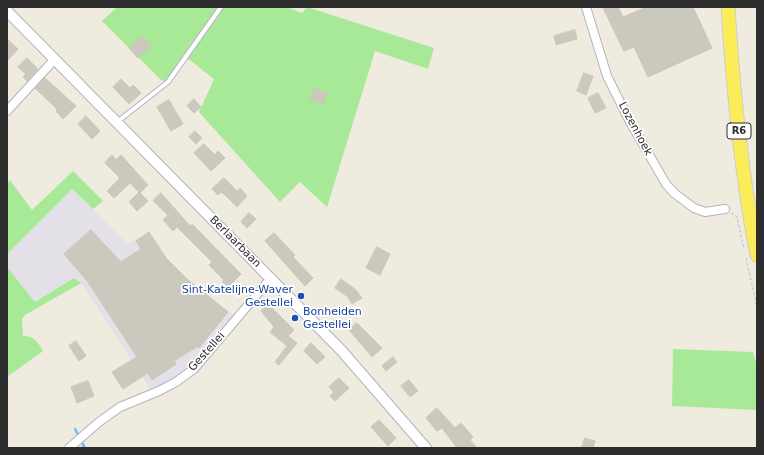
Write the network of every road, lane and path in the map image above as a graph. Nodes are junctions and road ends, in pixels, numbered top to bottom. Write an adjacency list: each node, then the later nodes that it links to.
1 (221, 7): 7 (lane)
2 (586, 7): 8 (street, Lozenhoek)
3 (728, 7): 9 (main road, R6)
4 (7, 11): 5 (street, Berlaarbaan)
5 (54, 60): 6 (street); 7 (street, Berlaarbaan)
6 (7, 111)
7 (116, 123): 10 (street, Berlaarbaan)
8 (725, 209): 11 (path)
9 (757, 255)
10 (271, 278): 12 (street, Gestellei); 13 (street, Berlaarbaan)
11 (757, 307)
12 (69, 448)
13 (426, 448)

